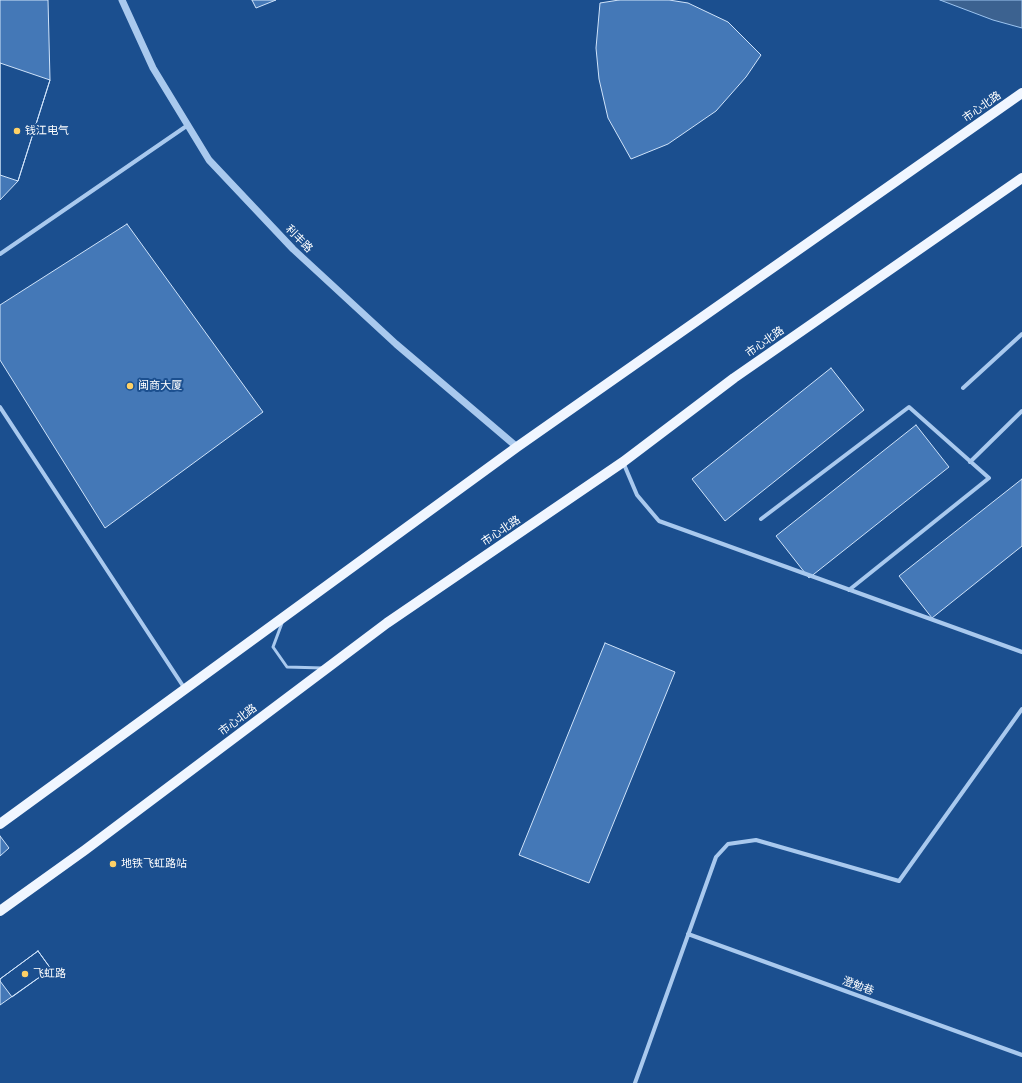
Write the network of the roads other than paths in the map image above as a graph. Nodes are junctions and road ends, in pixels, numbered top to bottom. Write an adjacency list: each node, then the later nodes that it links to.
1 (122, 0): 3 (street, 利丰路)
2 (1022, 93): 10 (main road, 市心北路)
3 (188, 125): 5 (street); 10 (street, 利丰路)
4 (1022, 178): 11 (main road, 市心北路)
5 (0, 254)
6 (1022, 334): 7 (street)
7 (963, 388)
8 (0, 407): 18 (street)
9 (1022, 411): 12 (street)
10 (517, 448): 15 (main road, 市心北路)
11 (623, 462): 14 (street); 17 (main road, 市心北路)
12 (970, 462): 13 (street); 14 (street)
13 (761, 519)
14 (849, 590): 16 (street)
15 (284, 618): 17 (lane); 18 (main road, 市心北路)
16 (1022, 652)
17 (328, 668): 21 (main road, 市心北路)
18 (185, 689): 20 (main road, 市心北路)
19 (1022, 709): 22 (street)
20 (0, 824)
21 (0, 911)
22 (688, 934): 23 (street, 澄勉巷); 24 (street)
23 (1022, 1055)
24 (635, 1083)

